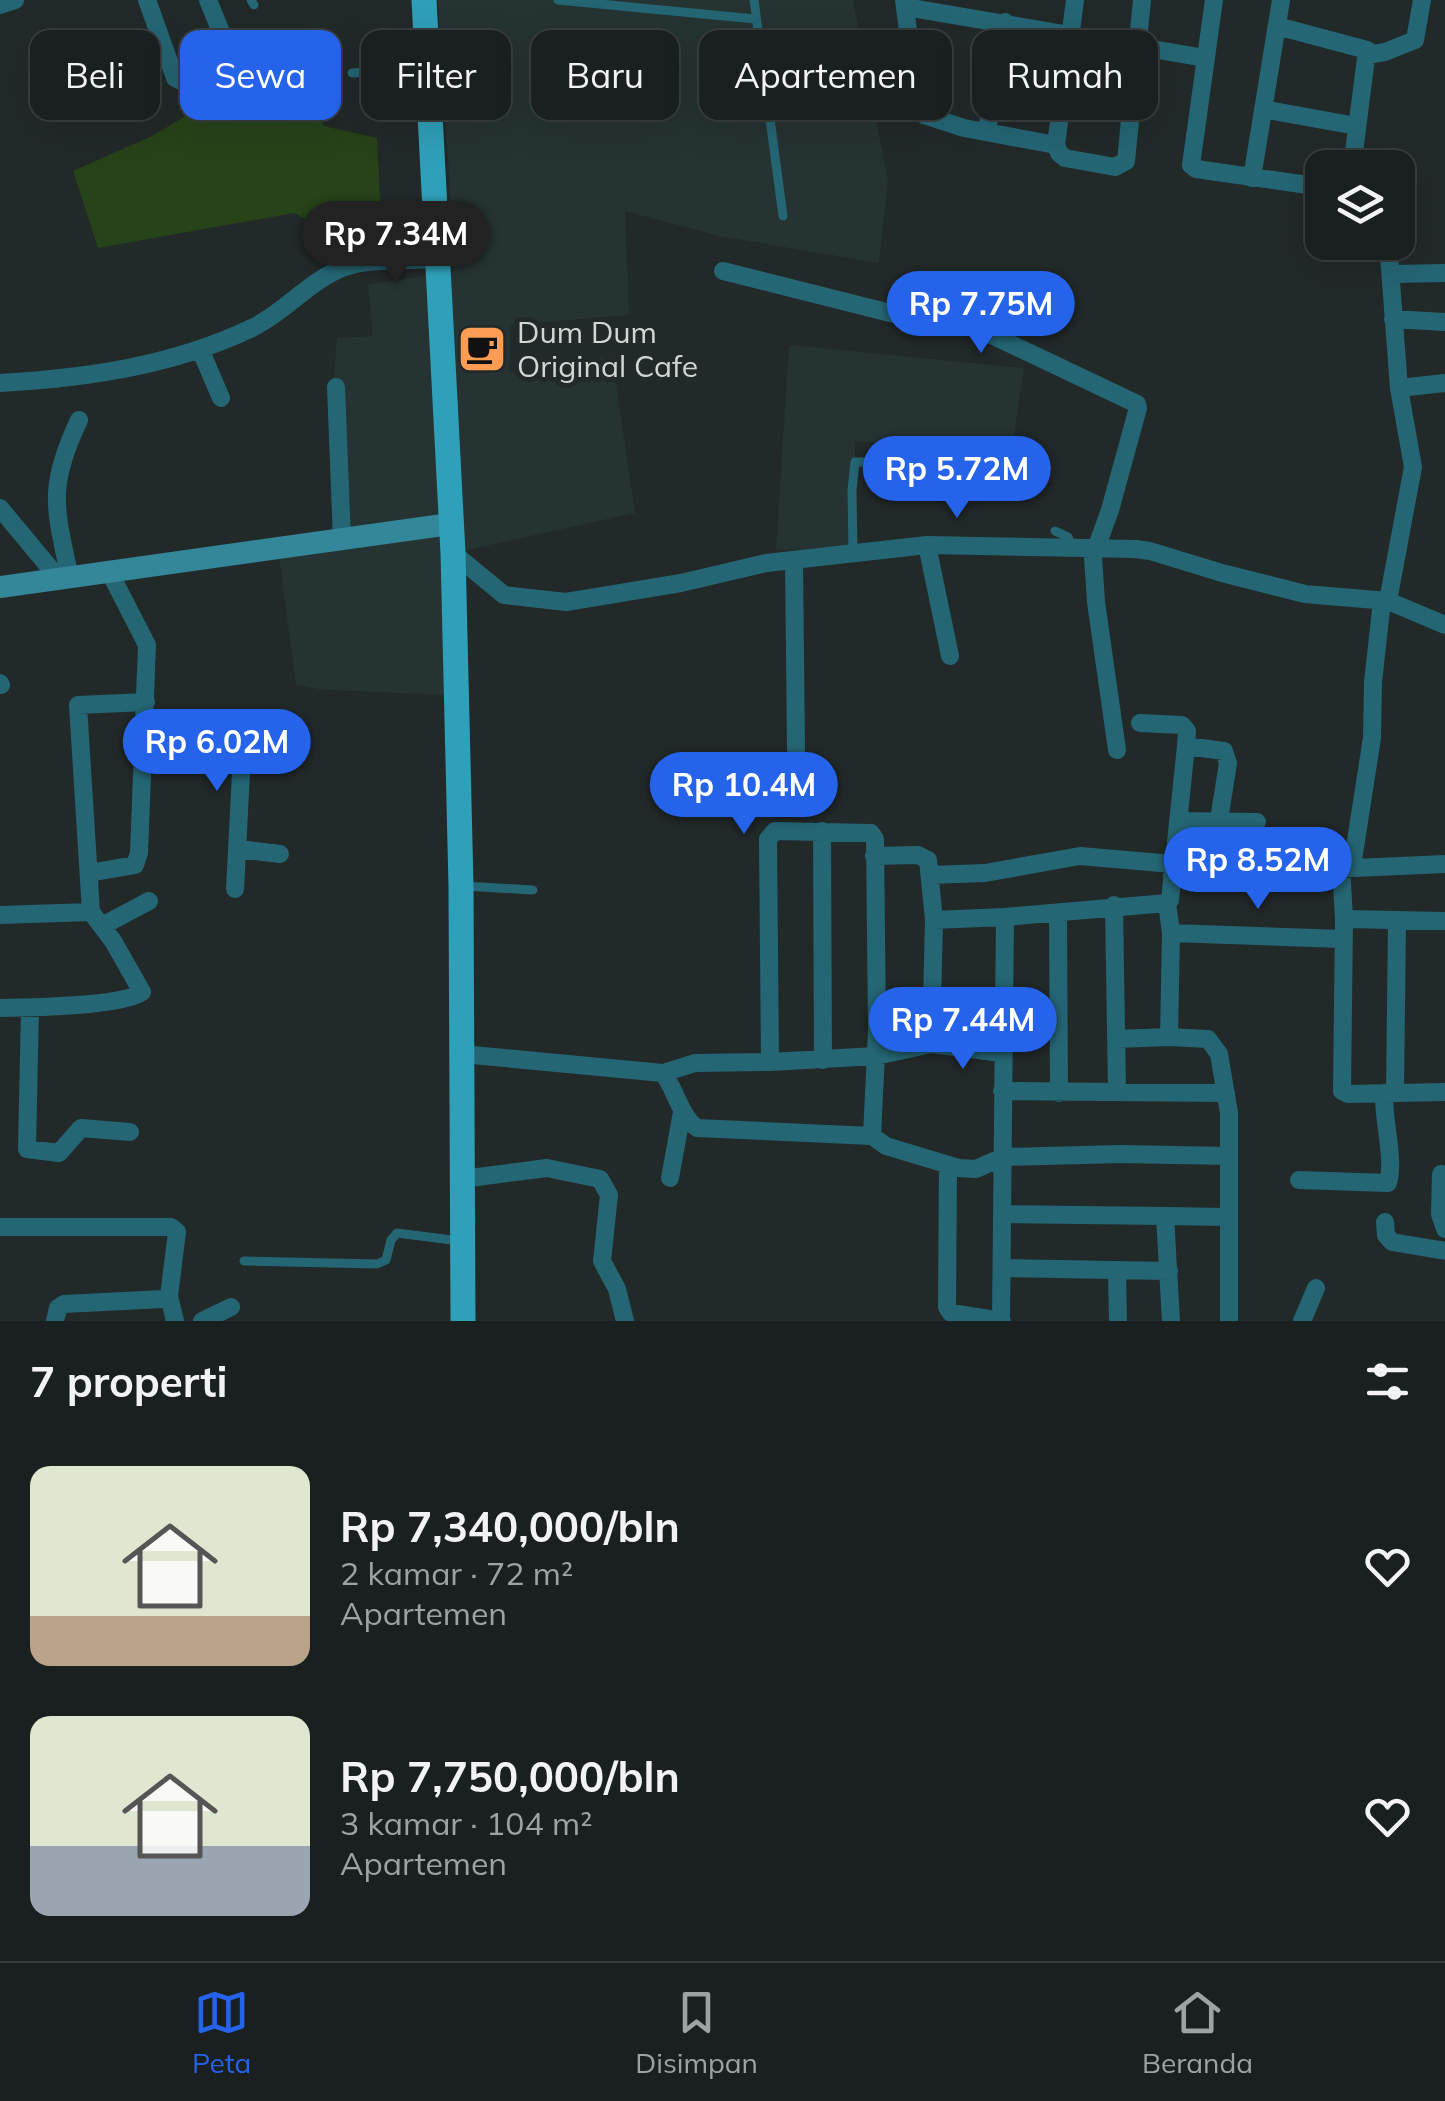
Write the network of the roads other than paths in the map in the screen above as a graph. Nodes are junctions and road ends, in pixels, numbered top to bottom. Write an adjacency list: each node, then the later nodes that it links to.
1 (14, 0): 13 (street)
2 (147, 0): 3 (street)
3 (208, 0)
4 (424, 0): 17 (main road)
5 (558, 0): 14 (lane)
6 (754, 0): 14 (lane)
7 (1075, 0): 19 (street)
8 (1142, 0): 20 (street)
9 (1214, 0): 23 (street)
10 (1281, 0): 16 (street)
11 (1422, 0): 22 (street)
12 (905, 3): 15 (street); 31 (street)
13 (0, 4)
14 (755, 19): 36 (lane)
15 (1005, 22): 18 (street); 31 (street)
16 (1277, 26): 22 (street); 26 (street)
17 (426, 30)
18 (1049, 30)
19 (1071, 30)
20 (1137, 30)
21 (1158, 49): 23 (street)
22 (1367, 54): 30 (street)
23 (1204, 58): 34 (street)
24 (352, 73): 25 (lane)
25 (361, 73)
26 (1263, 109): 30 (street); 34 (street)
27 (431, 120): 37 (main road)
28 (1058, 120): 32 (street)
29 (1129, 120): 32 (street)
30 (1356, 126): 33 (street)
31 (987, 131): 32 (street)
32 (1056, 145)
33 (1354, 150)
34 (1252, 178): 35 (street)
35 (1305, 185)
36 (783, 216)
37 (439, 259): 44 (street); 55 (main road)
38 (1390, 260): 41 (street)
39 (722, 271): 57 (street)
40 (1445, 272): 41 (street)
41 (1392, 274): 42 (street)
42 (1393, 319): 43 (street); 48 (street)
43 (1445, 322)
44 (200, 349): 45 (street); 49 (street)
45 (0, 383)
46 (1445, 383): 48 (street)
47 (336, 387): 54 (street)
48 (1400, 388): 64 (street)
49 (221, 398)
50 (78, 420): 62 (street)
51 (935, 463): 59 (lane)
52 (0, 508): 62 (street)
53 (1055, 531): 58 (lane)
54 (342, 539): 55 (street); 61 (street)
55 (452, 540): 60 (street); 85 (main road)
56 (927, 545): 58 (street); 59 (street); 66 (street)
57 (1094, 548): 58 (street); 64 (street); 72 (street)
58 (1073, 549)
59 (853, 554): 60 (street)
60 (794, 562): 71 (street)
61 (108, 571): 62 (street); 67 (street)
62 (65, 578): 63 (street)
63 (0, 587)
64 (1385, 601): 65 (street); 81 (street)
65 (1445, 625)
66 (950, 656)
67 (146, 702): 70 (street); 83 (street)
68 (1140, 723): 69 (street)
69 (1186, 746): 73 (street); 74 (street)
70 (145, 749): 77 (street); 83 (street)
71 (796, 750)
72 (1118, 750)
73 (1219, 820): 74 (street); 75 (street)
74 (1178, 821): 82 (street)
75 (1257, 822)
76 (822, 831): 79 (street); 109 (street); 110 (street)
77 (238, 849): 78 (street); 86 (street)
78 (280, 854)
79 (874, 856): 84 (street); 108 (street)
80 (1445, 864): 81 (street)
81 (1347, 866): 82 (street); 95 (street)
82 (1173, 870): 84 (street); 89 (street)
83 (89, 873): 94 (street)
84 (930, 875): 96 (street)
85 (461, 886): 87 (lane); 107 (main road)
86 (236, 889)
87 (534, 890)
88 (150, 902): 94 (street)
89 (1166, 903): 90 (street); 99 (street)
90 (1114, 905): 91 (street); 104 (street)
91 (1058, 914): 93 (street); 113 (street)
92 (0, 915): 94 (street)
93 (1004, 917): 96 (street); 106 (street)
94 (96, 919): 102 (street)
95 (1344, 919): 98 (street); 100 (street)
96 (934, 920): 105 (street)
97 (1445, 921): 98 (street)
98 (1397, 922): 115 (street)
99 (1171, 933): 100 (street); 103 (street)
100 (1342, 939): 115 (street)
101 (0, 1008): 102 (street)
102 (30, 1008): 119 (street)
103 (1169, 1037): 104 (street); 117 (street)
104 (1116, 1038): 114 (street)
105 (931, 1044): 106 (street); 108 (street)
106 (1002, 1053): 112 (street)
107 (462, 1054): 111 (street); 126 (main road)
108 (876, 1056): 109 (street); 120 (street)
109 (823, 1060): 110 (street)
110 (770, 1062): 111 (street)
111 (663, 1073): 118 (street)
112 (1002, 1091): 113 (street); 122 (street)
113 (1059, 1092): 114 (street)
114 (1118, 1092): 117 (street)
115 (1390, 1092): 116 (street); 127 (street)
116 (1445, 1092)
117 (1226, 1093): 121 (street)
118 (682, 1112): 120 (street); 125 (street)
119 (130, 1132)
120 (872, 1136): 123 (street)
121 (1229, 1156): 122 (street); 130 (street)
122 (1002, 1157): 123 (street); 128 (street)
123 (948, 1166): 148 (street)
124 (1441, 1174): 133 (street)
125 (670, 1178)
126 (462, 1179): 134 (main road); 147 (street)
127 (1299, 1180)
128 (1002, 1214): 129 (street); 137 (street)
129 (1165, 1216): 130 (street); 139 (street)
130 (1228, 1217): 151 (street)
131 (1385, 1222): 135 (street)
132 (0, 1227): 141 (street)
133 (1445, 1229)
134 (463, 1242): 136 (lane); 146 (main road)
135 (1445, 1251)
136 (244, 1260)
137 (1003, 1268): 138 (street); 148 (street)
138 (1117, 1272): 139 (street); 149 (street)
139 (1169, 1272): 150 (street)
140 (1316, 1288): 152 (street)
141 (169, 1296): 143 (street); 144 (street)
142 (230, 1307): 145 (street)
143 (55, 1321)
144 (175, 1321)
145 (202, 1321)
146 (463, 1321)
147 (624, 1321)
148 (1002, 1321)
149 (1118, 1321)
150 (1171, 1321)
151 (1230, 1321)
152 (1302, 1321)

